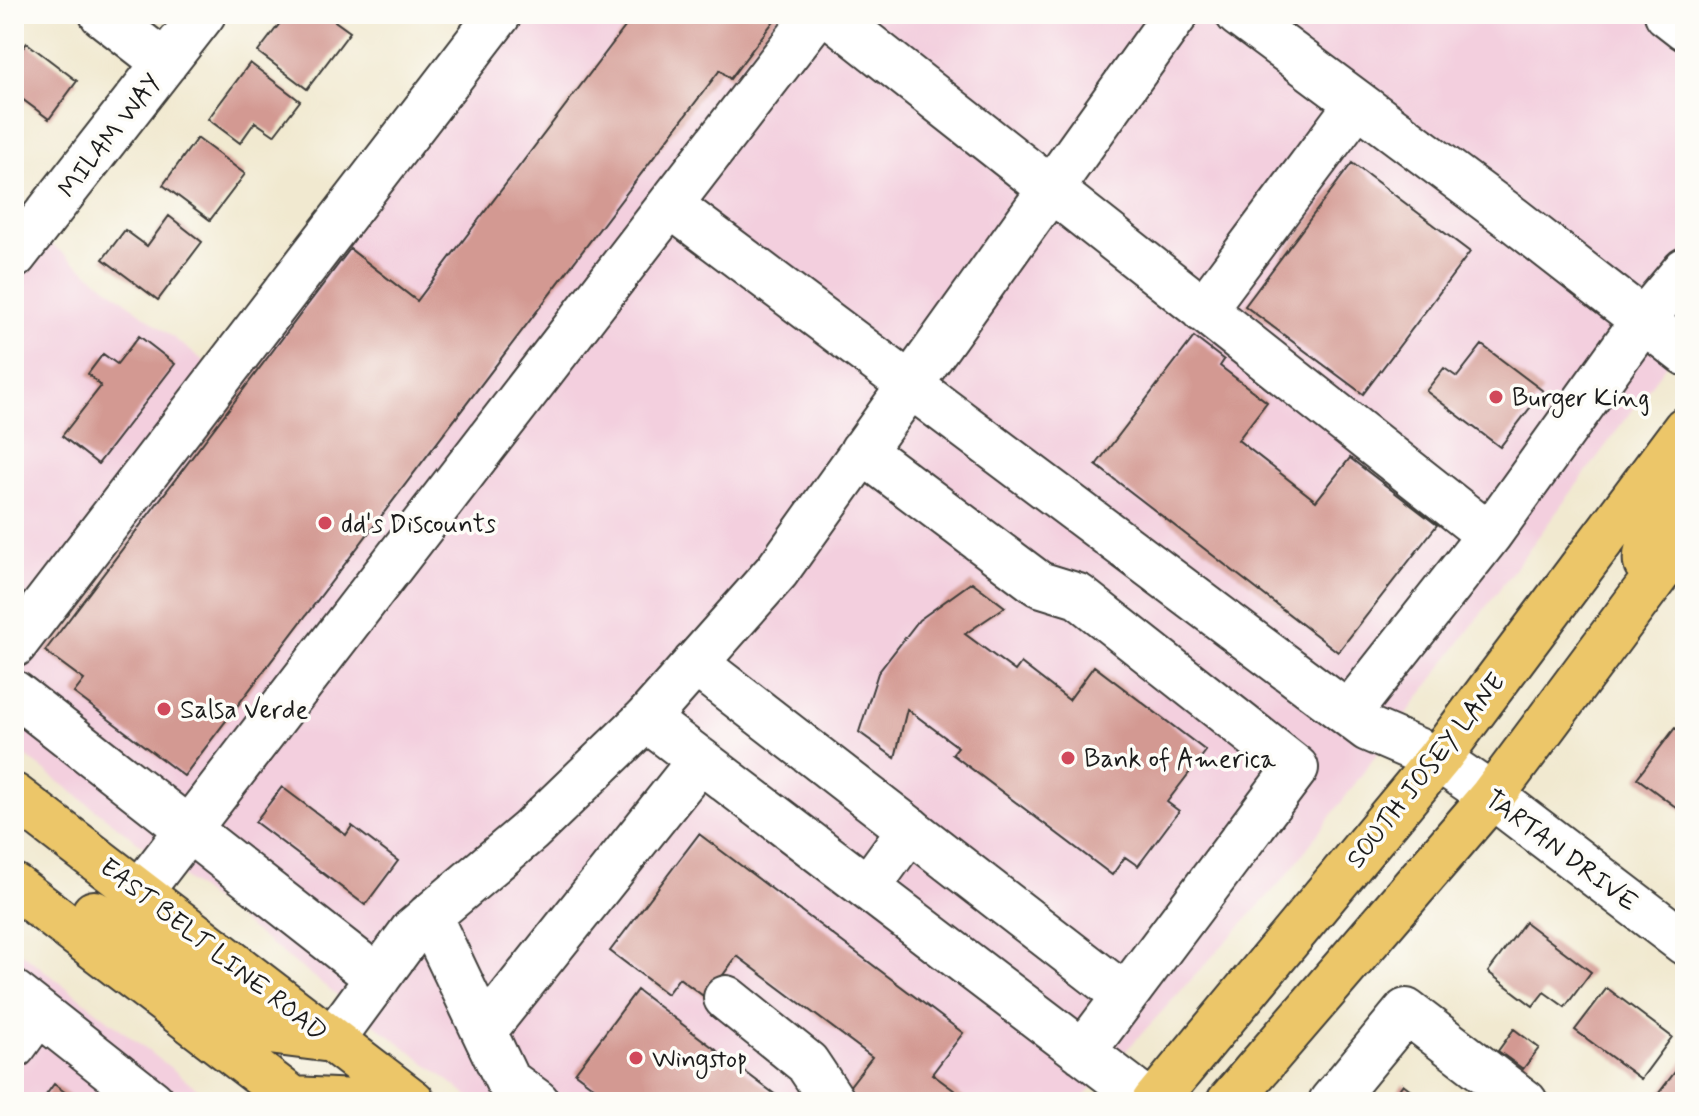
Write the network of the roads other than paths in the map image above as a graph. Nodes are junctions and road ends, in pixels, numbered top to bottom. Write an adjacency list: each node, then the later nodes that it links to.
1 (102, 14): 10 (street)
2 (203, 14): 10 (street, MILAM WAY)
3 (499, 14): 26 (street)
4 (817, 14): 13 (street)
5 (829, 14): 12 (street)
6 (1176, 14): 12 (street)
7 (1238, 14): 11 (street)
8 (1667, 14): 9 (street)
9 (1685, 28)
10 (165, 63): 14 (street, MILAM WAY)
11 (1357, 104): 16 (street); 17 (street)
12 (1050, 190): 16 (street); 19 (street)
13 (670, 205): 19 (street, TARTAN DRIVE); 36 (street)
14 (21, 234)
15 (1685, 270): 17 (street)
16 (1203, 310): 23 (street)
17 (1644, 319): 18 (street); 23 (street)
18 (1685, 353)
19 (908, 386): 21 (street); 29 (street, TARTAN DRIVE)
20 (1685, 429): 31 (main road, SOUTH JOSEY LANE)
21 (862, 451): 27 (street); 43 (street)
22 (1685, 488): 25 (main road)
23 (1489, 535): 29 (street)
24 (1685, 537): 25 (main road)
25 (1649, 585): 34 (main road)
26 (14, 645)
27 (695, 663): 30 (street); 35 (street)
28 (14, 693): 36 (street)
29 (1348, 714): 31 (street, TARTAN DRIVE)
30 (646, 719): 32 (street); 40 (street)
31 (1438, 759): 34 (street, TARTAN DRIVE); 55 (main road, SOUTH JOSEY LANE)
32 (700, 760): 37 (street); 46 (street)
33 (14, 796): 38 (main road, EAST BELT LINE ROAD)
34 (1492, 796): 41 (street, TARTAN DRIVE); 56 (main road)
35 (910, 829): 37 (street); 43 (street)
36 (188, 831): 38 (street); 42 (street)
37 (868, 887): 48 (street)
38 (140, 892): 47 (main road, EAST BELT LINE ROAD)
39 (19, 901): 47 (main road); 49 (main road)
40 (429, 916): 42 (street); 46 (street)
41 (1685, 943)
42 (378, 978): 47 (street)
43 (1125, 996): 48 (street)
44 (726, 998): 54 (street)
45 (22, 1017): 50 (street)
46 (484, 1031): 53 (street)
47 (332, 1040): 52 (main road, EAST BELT LINE ROAD)
48 (1083, 1052): 55 (street)
49 (293, 1101): 51 (main road)
50 (152, 1102)
51 (355, 1102)
52 (413, 1102)
53 (537, 1102)
54 (833, 1102)
55 (1152, 1102)
56 (1229, 1102)
57 (1331, 1102): 58 (street)
58 (1525, 1102)

